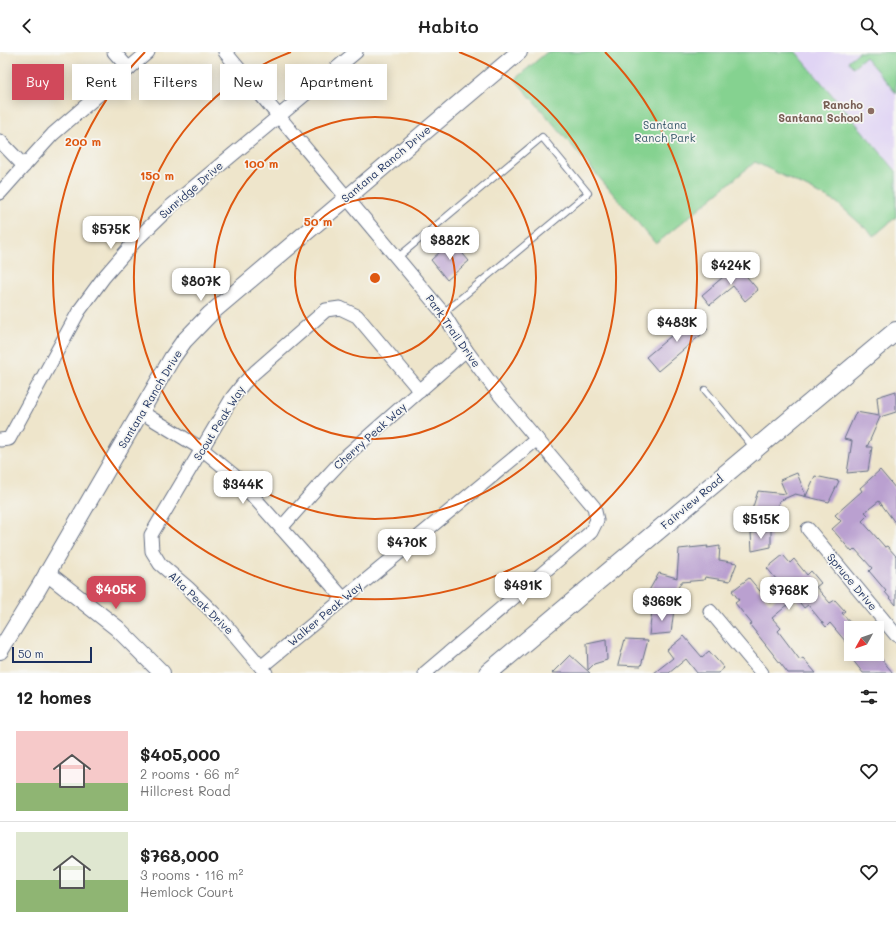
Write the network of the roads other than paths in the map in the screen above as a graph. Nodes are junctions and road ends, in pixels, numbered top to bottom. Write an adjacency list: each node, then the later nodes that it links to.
1 (114, 52): 6 (street)
2 (148, 52): 7 (street)
3 (225, 52): 9 (street, Park Trail Drive)
4 (356, 52): 9 (street, Sunridge Drive)
5 (519, 52): 13 (street, Santana Ranch Drive)
6 (125, 64)
7 (131, 67)
8 (93, 100): 11 (street)
9 (279, 117): 13 (street, Park Trail Drive); 21 (street, Sunridge Drive)
10 (0, 141): 11 (street)
11 (24, 166): 12 (street)
12 (0, 193)
13 (346, 197): 14 (street, Park Trail Drive); 20 (street, Santana Ranch Drive)
14 (397, 258): 15 (street, Park Trail Drive); 15 (lane)
15 (443, 313): 17 (street, Park Trail Drive)
16 (896, 331): 24 (main road, Fairview Road)
17 (466, 350): 19 (street, Cherry Peak Way); 22 (street, Park Trail Drive)
18 (705, 390): 24 (lane)
19 (420, 391): 23 (street, Scout Peak Way); 25 (street, Cherry Peak Way)
20 (141, 412): 23 (street); 28 (street, Santana Ranch Drive)
21 (5, 439)
22 (537, 439): 29 (street, Walker Peak Way); 35 (street, Park Trail Drive)
23 (202, 449): 25 (street); 27 (street, Scout Peak Way)
24 (755, 450): 36 (main road, Fairview Road)
25 (281, 528): 29 (street)
26 (808, 529): 31 (street, Spruce Drive)
27 (152, 551): 33 (street, Alta Peak Drive)
28 (47, 572): 32 (street, Santana Ranch Drive); 34 (street)
29 (344, 599): 33 (street, Walker Peak Way)
30 (710, 611): 37 (street)
31 (896, 635)
32 (1, 648)
33 (263, 670)
34 (162, 673)
35 (425, 673)
36 (488, 673)
37 (762, 673)

